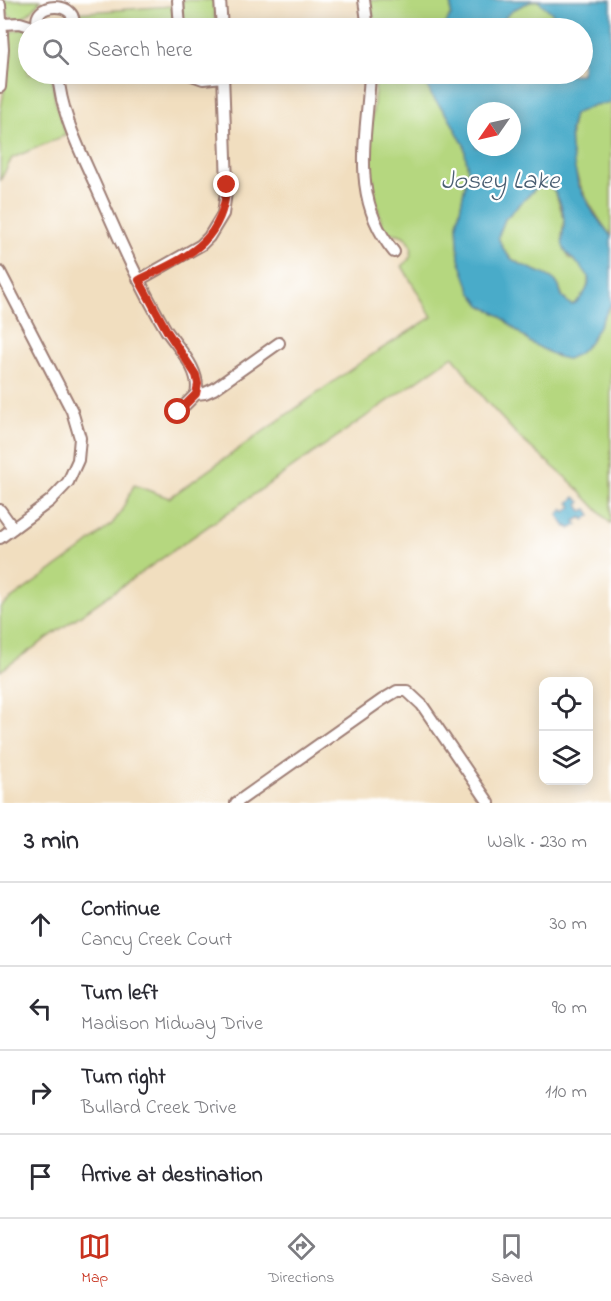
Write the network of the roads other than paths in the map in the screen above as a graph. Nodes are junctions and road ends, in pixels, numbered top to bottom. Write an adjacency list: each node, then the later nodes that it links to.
1 (178, 0): 9 (street)
2 (220, 0): 10 (street)
3 (364, 0): 11 (street)
4 (62, 2): 6 (street); 8 (street)
5 (0, 5): 13 (street)
6 (43, 6): 7 (street)
7 (27, 18)
8 (74, 18)
9 (179, 18)
10 (221, 18)
11 (367, 18)
12 (18, 23): 13 (street)
13 (3, 24): 17 (street)
14 (59, 84): 20 (street)
15 (223, 84): 20 (street)
16 (369, 84): 18 (street)
17 (0, 87)
18 (394, 252)
19 (0, 272): 25 (street)
20 (139, 280): 22 (street)
21 (279, 343): 22 (street)
22 (196, 394): 23 (street)
23 (178, 412)
24 (0, 510): 25 (street)
25 (13, 528): 26 (street)
26 (0, 538)
27 (236, 803): 28 (street)
28 (489, 803)

